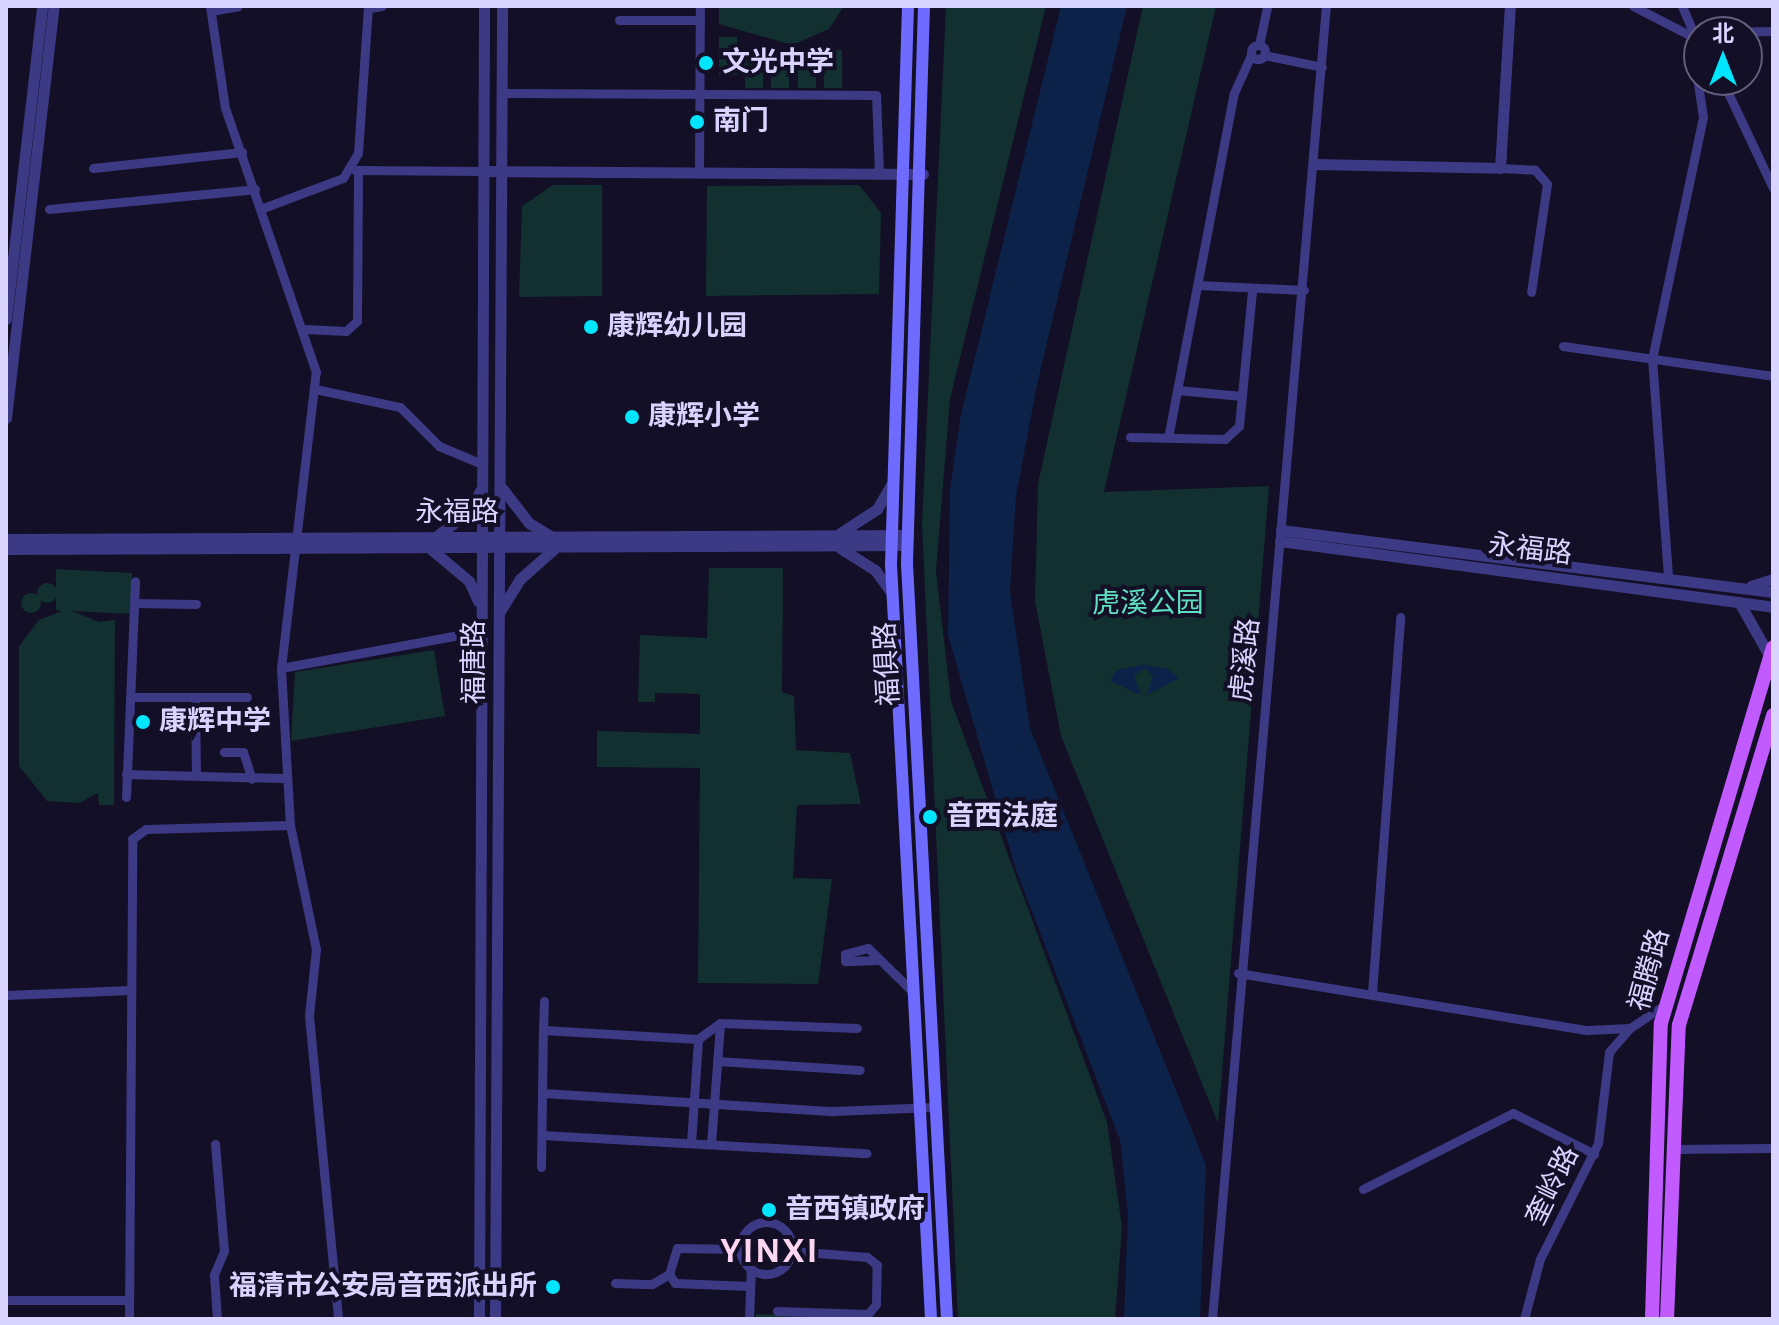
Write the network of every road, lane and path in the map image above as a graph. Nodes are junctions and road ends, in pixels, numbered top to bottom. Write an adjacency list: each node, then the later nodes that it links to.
1 (42, 6): 44 (street)
2 (54, 6): 48 (street)
3 (238, 6): 15 (street)
4 (382, 6): 14 (street)
5 (484, 6): 30 (street, 福唐路)
6 (502, 6): 21 (street, 福唐路)
7 (700, 6): 17 (street)
8 (908, 6): 34 (main road, 福俱路)
9 (924, 6): 35 (main road, 福俱路)
10 (1267, 6): 19 (street)
11 (1326, 6): 20 (street, 虎溪路)
12 (1510, 6): 28 (street)
13 (1633, 6): 18 (street)
14 (368, 7): 29 (street)
15 (211, 9): 25 (street)
16 (619, 20): 17 (street)
17 (700, 20): 22 (street)
18 (1683, 29)
19 (1262, 50): 20 (street); 40 (street)
20 (1322, 67): 26 (street, 虎溪路)
21 (502, 93): 22 (street); 31 (street, 福唐路)
22 (700, 94): 32 (street); 33 (street)
23 (1699, 96): 47 (street)
24 (1730, 96): 36 (street)
25 (242, 152): 27 (street); 37 (street)
26 (1315, 164): 28 (street); 41 (street, 虎溪路)
27 (93, 168)
28 (1500, 168): 43 (street)
29 (353, 170): 30 (street); 38 (street); 45 (street)
30 (483, 171): 31 (street); 56 (street, 福唐路)
31 (502, 171): 32 (street); 59 (street, 福唐路)
32 (699, 172): 33 (street)
33 (879, 174): 34 (street)
34 (908, 174): 35 (street); 57 (main road, 福俱路)
35 (923, 174): 64 (main road, 福俱路)
36 (1773, 188)
37 (255, 189): 38 (street); 39 (street)
38 (263, 208): 45 (street)
39 (49, 209)
40 (1198, 285): 42 (street); 51 (street)
41 (1304, 290): 42 (street); 60 (street, 虎溪路)
42 (1252, 291): 52 (street)
43 (1531, 292)
44 (6, 319)
45 (305, 329): 50 (street)
46 (1563, 346): 47 (street)
47 (1652, 358): 49 (street); 72 (street)
48 (9, 362): 53 (street)
49 (1773, 376)
50 (315, 389): 56 (street); 61 (street)
51 (1177, 390): 52 (street); 55 (street)
52 (1242, 396): 55 (street)
53 (6, 418)
54 (1130, 437): 55 (street)
55 (1168, 438)
56 (482, 464): 58 (street, 福唐路)
57 (895, 475): 63 (main road, 福俱路); 65 (street)
58 (482, 483): 66 (street, 福唐路); 69 (street)
59 (500, 484): 67 (street, 福唐路); 68 (street)
60 (1281, 535): 72 (street, 永福路); 78 (street, 永福路); 100 (street, 虎溪路)
61 (298, 538): 62 (street, 永福路); 69 (street, 永福路); 71 (street)
62 (6, 539)
63 (892, 540): 64 (street, 永福路); 65 (street, 永福路); 77 (main road, 福俱路)
64 (908, 540): 117 (main road, 福俱路)
65 (835, 541): 68 (street, 永福路); 77 (street)
66 (482, 543): 67 (street, 永福路); 69 (street, 永福路); 82 (street, 福唐路)
67 (500, 543): 68 (street, 永福路); 83 (street, 福唐路)
68 (555, 543): 83 (street)
69 (432, 544): 71 (street, 永福路); 82 (street)
70 (6, 549): 71 (street, 永福路)
71 (297, 551): 87 (street)
72 (1668, 577): 75 (street, 永福路)
73 (1773, 579): 75 (street)
74 (135, 581): 79 (street)
75 (1748, 587): 76 (street, 永福路)
76 (1773, 592)
77 (893, 594): 102 (main road, 福俱路)
78 (1738, 601): 81 (street, 永福路); 86 (street)
79 (135, 603): 80 (street); 88 (street)
80 (196, 604)
81 (1773, 607)
82 (481, 612): 85 (street, 福唐路)
83 (499, 613): 142 (street, 福唐路)
84 (1400, 617): 103 (street)
85 (481, 631): 87 (street); 141 (street, 福唐路)
86 (1771, 652): 106 (main road, 福腾路)
87 (281, 668): 95 (street)
88 (133, 697): 89 (street); 93 (street)
89 (195, 697): 90 (street); 94 (street)
90 (247, 697)
91 (1773, 715): 124 (main road, 福腾路)
92 (224, 752): 96 (street)
93 (126, 774): 94 (street); 97 (street)
94 (196, 774): 96 (street)
95 (283, 778): 96 (street); 98 (street)
96 (252, 779)
97 (126, 797)
98 (290, 825): 101 (street); 140 (street)
99 (878, 960): 102 (street)
100 (1238, 973): 103 (street); 146 (street, 虎溪路)
101 (131, 990): 104 (street); 136 (street)
102 (914, 993): 118 (main road, 福俱路)
103 (1372, 993): 109 (street)
104 (6, 995)
105 (544, 1001): 110 (street)
106 (1666, 1004): 109 (street); 148 (main road, 福腾路)
107 (720, 1023): 108 (street); 111 (street); 112 (street)
108 (857, 1028)
109 (1630, 1028): 126 (street, 奎岭路)
110 (543, 1030): 111 (street); 114 (street)
111 (698, 1039): 115 (street)
112 (717, 1061): 113 (street); 116 (street)
113 (860, 1070)
114 (543, 1093): 115 (street); 119 (street)
115 (694, 1101): 116 (street); 120 (street)
116 (714, 1103): 118 (street); 122 (street)
117 (935, 1107): 118 (street); 145 (main road, 福俱路)
118 (920, 1108): 144 (main road, 福俱路)
119 (542, 1135): 120 (street); 127 (street)
120 (691, 1143): 122 (street)
121 (215, 1144): 139 (street)
122 (711, 1144): 125 (street)
123 (1773, 1148): 124 (street)
124 (1672, 1149): 149 (main road, 福腾路)
125 (867, 1153)
126 (1594, 1154): 128 (street); 147 (street, 奎岭路)
127 (541, 1167)
128 (1363, 1189)
129 (738, 1249): 130 (street); 131 (street); 132 (street)
130 (793, 1251): 131 (street); 137 (street)
131 (751, 1268): 134 (street)
132 (669, 1274): 133 (street); 134 (street)
133 (615, 1283)
134 (750, 1286): 143 (street)
135 (6, 1300): 136 (street)
136 (129, 1300): 138 (street)
137 (777, 1311)
138 (129, 1319)
139 (217, 1319)
140 (338, 1319)
141 (479, 1319)
142 (495, 1319)
143 (749, 1319)
144 (931, 1319)
145 (947, 1319)
146 (1212, 1319)
147 (1524, 1319)
148 (1652, 1319)
149 (1667, 1319)

